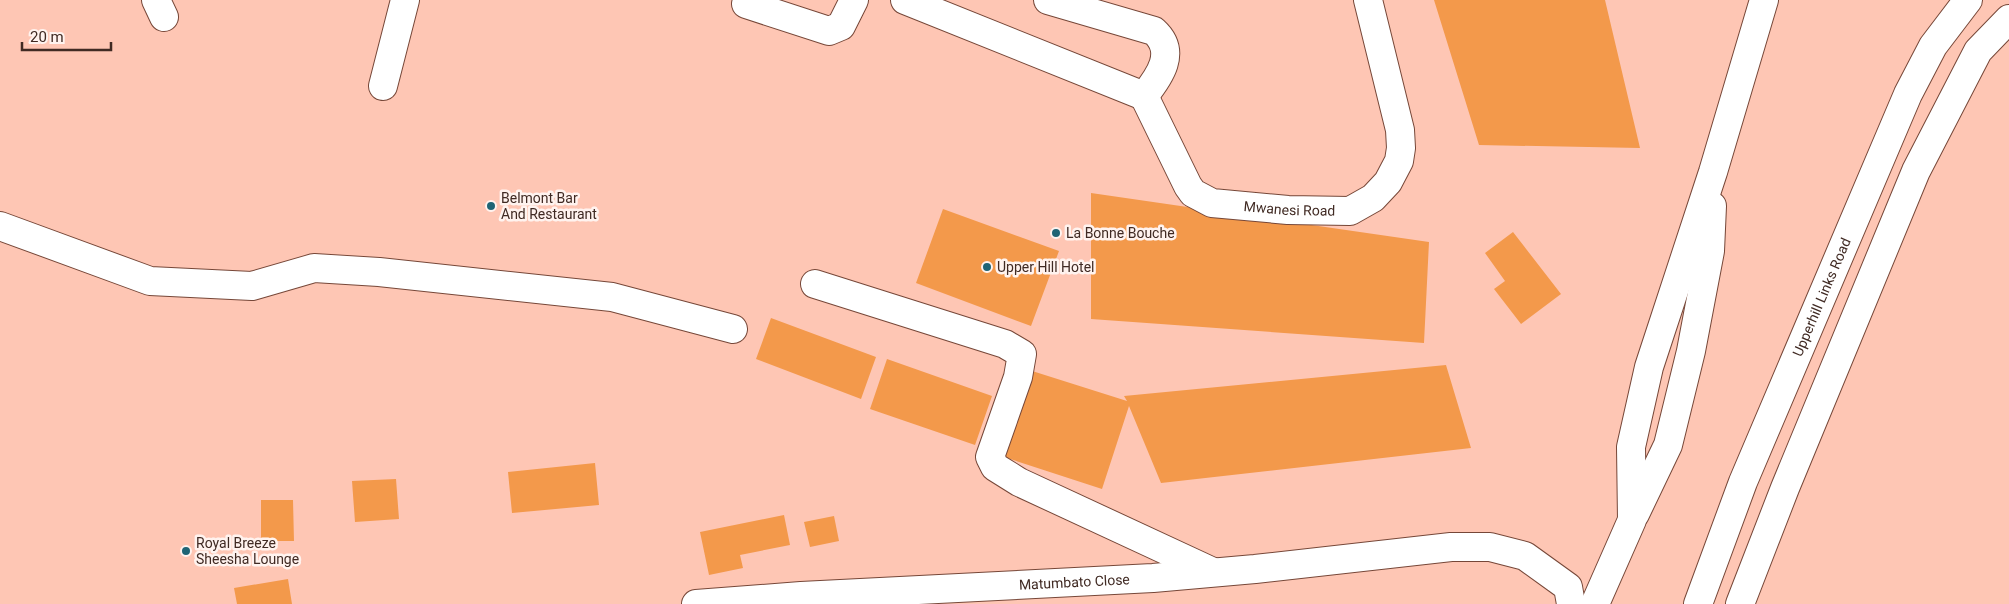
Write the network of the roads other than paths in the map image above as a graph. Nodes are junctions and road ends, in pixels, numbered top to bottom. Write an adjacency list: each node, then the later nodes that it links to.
1 (405, 0): 10 (street)
2 (854, 0): 8 (street)
3 (905, 0): 11 (street)
4 (1048, 0): 11 (street)
5 (1368, 0): 11 (street, Mwanesi Road)
6 (1764, 0): 12 (street)
7 (1968, 0): 21 (street, Upperhill Links Road)
8 (746, 4)
9 (2009, 19): 22 (street)
10 (383, 86)
11 (1144, 96)
12 (1713, 172): 16 (street); 16 (street)
13 (0, 226): 15 (street)
14 (815, 284): 17 (street)
15 (733, 329)
16 (1632, 520): 20 (street)
17 (1214, 573): 18 (street, Matumbato Close); 19 (street, Matumbato Close)
18 (696, 604)
19 (1571, 604)
20 (1596, 604)
21 (1698, 604)
22 (1740, 604)

